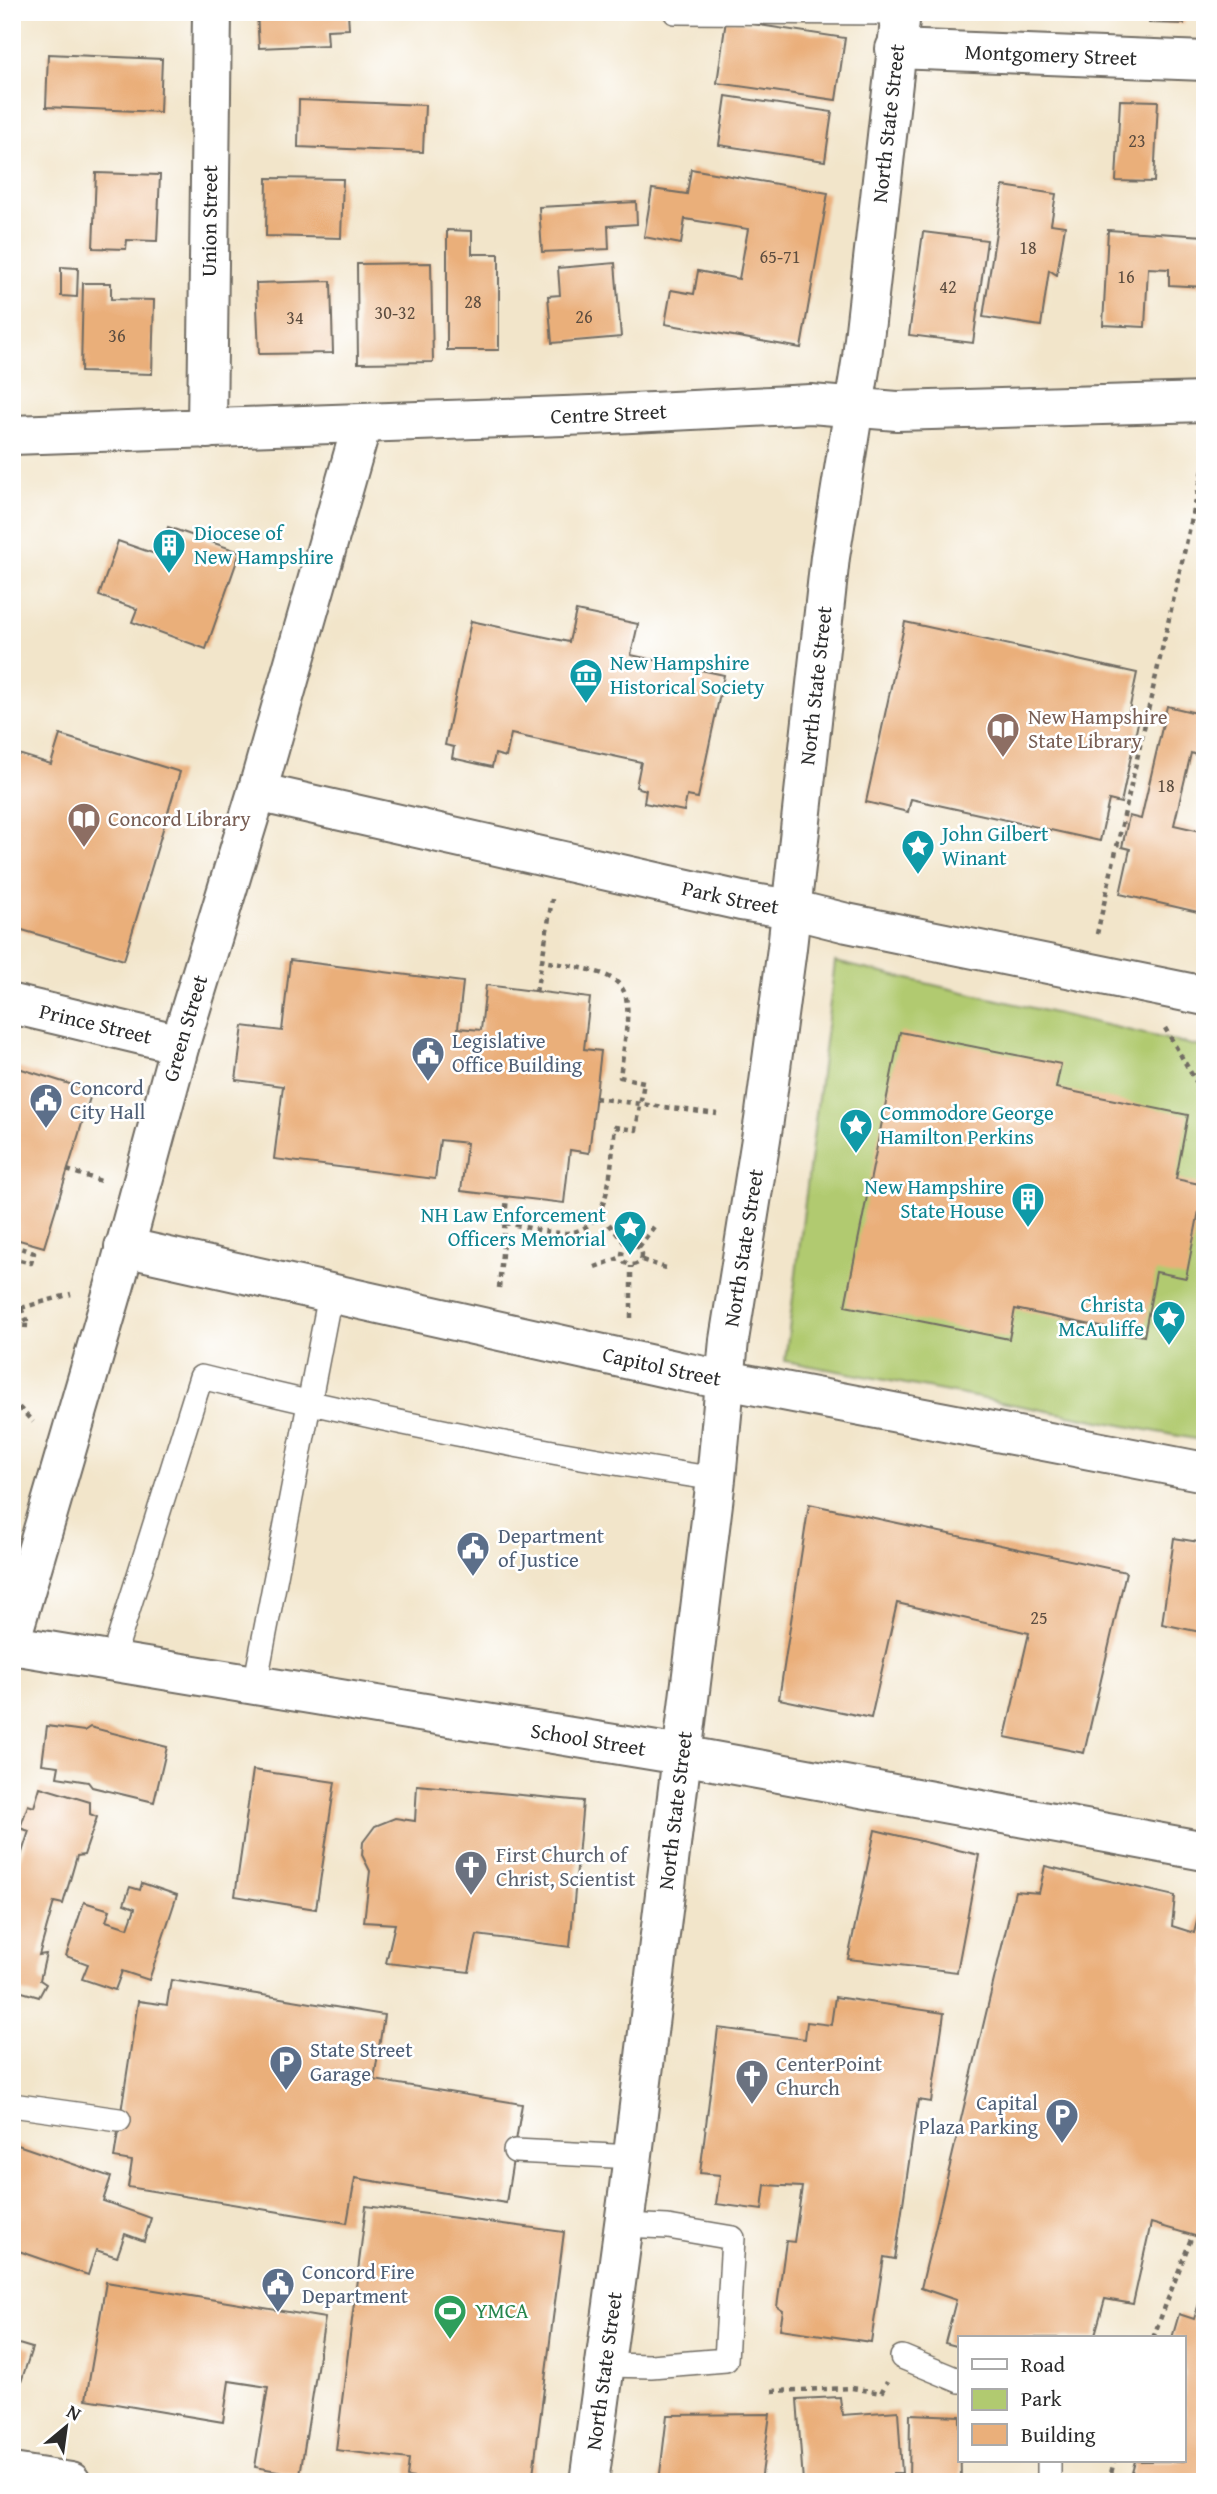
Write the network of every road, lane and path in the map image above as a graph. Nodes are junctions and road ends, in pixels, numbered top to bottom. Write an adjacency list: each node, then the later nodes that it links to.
1 (212, 12): 8 (street, Union Street)
2 (674, 12): 3 (lane)
3 (899, 25): 4 (street, Montgomery Street); 6 (street, North State Street)
4 (1205, 61)
5 (1205, 402): 6 (street, Centre Street)
6 (855, 409): 7 (street, Centre Street); 13 (street, North State Street)
7 (362, 424): 8 (street, Centre Street); 11 (street, Green Street)
8 (207, 429): 9 (street, Centre Street)
9 (12, 435)
10 (1205, 461): 14 (path)
11 (257, 792): 13 (street, Park Street); 20 (street, Green Street)
12 (552, 899): 15 (path)
13 (790, 909): 17 (street, Park Street); 48 (street, North State Street)
14 (1096, 942)
15 (542, 961): 16 (path); 23 (path)
16 (537, 992)
17 (1205, 996)
18 (12, 1004): 20 (street, Prince Street)
19 (1164, 1027): 21 (path)
20 (180, 1044): 33 (street, Green Street)
21 (1205, 1097)
22 (595, 1098): 23 (path)
23 (641, 1103): 24 (path); 28 (path)
24 (717, 1114)
25 (67, 1170): 26 (path)
26 (105, 1182)
27 (507, 1196): 28 (path)
28 (505, 1223): 41 (path)
29 (610, 1224): 32 (path)
30 (656, 1224): 34 (path)
31 (12, 1245): 35 (path)
32 (627, 1246): 34 (path); 36 (path)
33 (124, 1247): 43 (street, Capitol Street); 54 (street, Green Street)
34 (639, 1247): 37 (path)
35 (12, 1258)
36 (622, 1258): 38 (path); 39 (path)
37 (642, 1260): 38 (path); 40 (path)
38 (631, 1266): 46 (path)
39 (595, 1267)
40 (670, 1269)
41 (499, 1288)
42 (72, 1294): 45 (path)
43 (330, 1295): 48 (street, Capitol Street); 50 (lane)
44 (12, 1296): 45 (path)
45 (21, 1308): 47 (path)
46 (631, 1318)
47 (12, 1325)
48 (724, 1380): 52 (street, Capitol Street); 53 (street, North State Street)
49 (12, 1400): 51 (path)
50 (309, 1404): 53 (lane); 56 (lane); 57 (lane)
51 (33, 1422)
52 (1205, 1472)
53 (716, 1479): 58 (street, North State Street)
54 (12, 1636)
55 (12, 1645): 56 (street, School Street)
56 (112, 1661): 57 (street, School Street)
57 (255, 1685): 58 (street, School Street)
58 (681, 1755): 59 (street, School Street); 63 (street, North State Street)
59 (1205, 1851)
60 (12, 2105): 61 (lane)
61 (120, 2120)
62 (515, 2151): 63 (lane)
63 (633, 2157): 64 (street, North State Street)
64 (624, 2225): 68 (street, North State Street); 68 (lane)
65 (1192, 2235): 66 (path)
66 (1154, 2336)
67 (902, 2357): 69 (lane); 70 (path)
68 (607, 2365): 75 (street, North State Street)
69 (958, 2380)
70 (772, 2391)
71 (1049, 2462): 76 (lane)
72 (1114, 2462): 77 (path)
73 (12, 2473): 74 (street)
74 (71, 2482)
75 (589, 2482)
76 (1049, 2482)
77 (1109, 2482)

